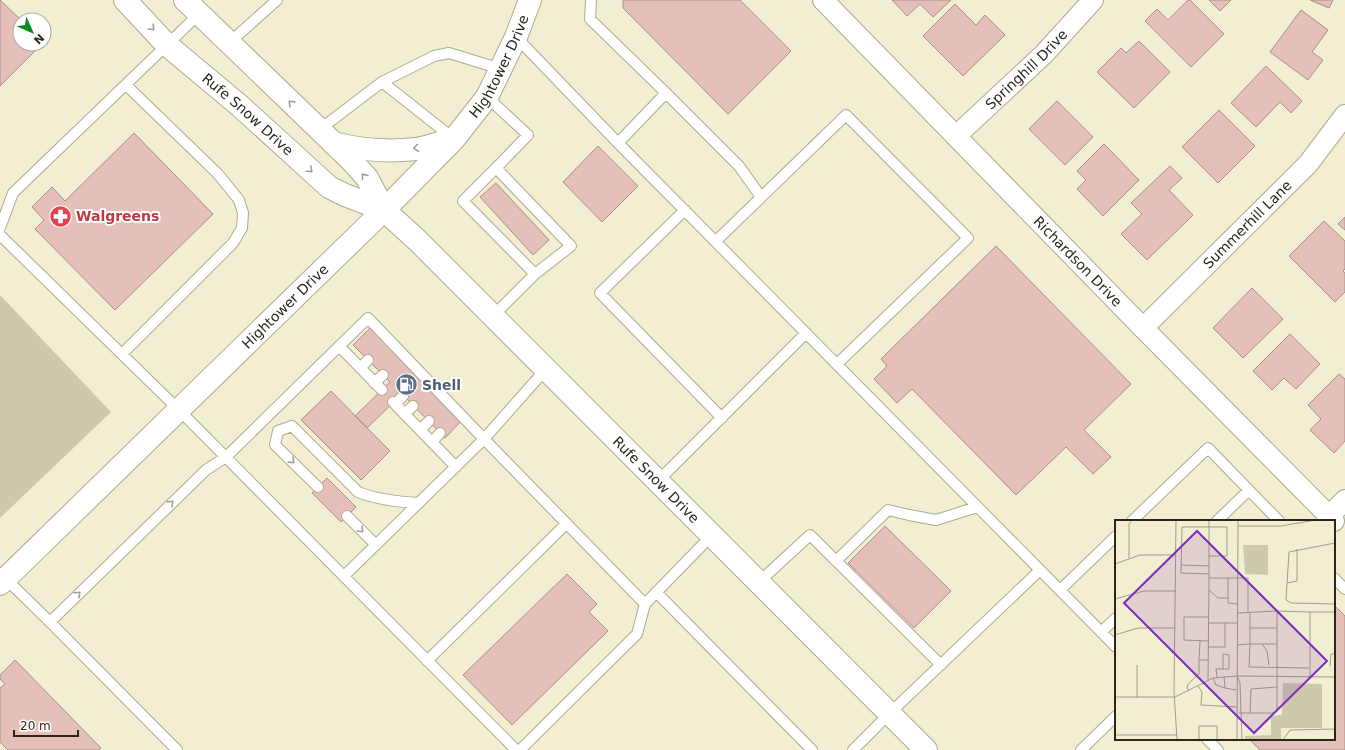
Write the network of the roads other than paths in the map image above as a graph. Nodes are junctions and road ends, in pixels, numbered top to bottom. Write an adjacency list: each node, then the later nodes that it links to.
1 (125, 0): 10 (main road, Rufe Snow Drive, one-way to 10)
2 (276, 0): 9 (lane)
3 (530, 0): 8 (main road, Hightower Drive)
4 (591, 0): 14 (lane)
5 (823, 0): 17 (street, Richardson Drive)
6 (1093, 0): 17 (street, Springhill Drive)
7 (192, 7): 9 (main road, Rufe Snow Drive); 10 (lane)
8 (516, 36): 11 (main road, Hightower Drive); 20 (lane)
9 (229, 43): 18 (main road, Rufe Snow Drive, one-way to 9)
10 (168, 45): 13 (lane); 23 (main road, Rufe Snow Drive, one-way to 23)
11 (501, 70): 12 (lane); 15 (main road, Hightower Drive)
12 (382, 82): 18 (lane); 19 (lane)
13 (126, 85): 25 (lane); 33 (lane)
14 (666, 93): 20 (lane); 22 (lane)
15 (487, 97): 19 (main road, Hightower Drive); 21 (lane)
16 (1345, 115): 30 (street, Summerhill Lane)
17 (956, 136): 30 (street, Richardson Drive)
18 (326, 137): 19 (main road, one-way to 18); 23 (main road, Rufe Snow Drive, one-way to 18)
19 (454, 139): 23 (main road, Hightower Drive)
20 (618, 143): 24 (lane)
21 (496, 168): 28 (lane); 28 (lane)
22 (761, 197): 27 (lane); 35 (lane)
23 (384, 210): 29 (main road, Rufe Snow Drive); 43 (main road, Hightower Drive)
24 (685, 210): 27 (lane); 46 (lane)
25 (0, 228)
26 (0, 235): 33 (lane)
27 (716, 241): 31 (lane)
28 (535, 274): 29 (lane)
29 (493, 316): 37 (main road, Rufe Snow Drive)
30 (1143, 328): 62 (street, Richardson Drive)
31 (806, 333): 35 (lane); 46 (lane)
32 (339, 346): 36 (lane); 45 (lane); 51 (lane)
33 (122, 354): 43 (lane)
34 (368, 360): 36 (lane)
35 (836, 364): 60 (lane)
36 (360, 368): 39 (lane)
37 (546, 369): 51 (lane); 55 (main road, Rufe Snow Drive)
38 (383, 375): 39 (lane)
39 (374, 383): 40 (lane)
40 (382, 390)
41 (403, 396): 44 (lane)
42 (413, 406): 44 (lane)
43 (179, 410): 53 (lane); 76 (main road, Hightower Drive)
44 (404, 414): 48 (lane)
45 (265, 418): 49 (lane); 53 (lane)
46 (722, 418): 55 (lane)
47 (428, 421): 48 (lane)
48 (420, 430): 52 (lane)
49 (278, 431): 56 (lane, one-way to 56); 59 (lane)
50 (440, 433): 52 (lane)
51 (484, 439): 54 (lane); 67 (lane)
52 (432, 442): 54 (lane)
53 (226, 457): 74 (lane); 83 (lane, one-way to 53)
54 (456, 467): 59 (lane)
55 (658, 481): 69 (main road, Rufe Snow Drive)
56 (318, 487)
57 (1249, 490): 63 (lane); 64 (lane); 65 (lane)
58 (1345, 500): 62 (street)
59 (419, 503): 71 (lane)
60 (978, 507): 72 (lane); 73 (lane)
61 (347, 516): 71 (lane, one-way to 71)
62 (1332, 519)
63 (1133, 520)
64 (1218, 520)
65 (1278, 520)
66 (1335, 522): 68 (street, Richardson Drive)
67 (566, 524): 81 (lane); 86 (lane)
68 (1345, 532)
69 (712, 535): 77 (main road, Rufe Snow Drive); 80 (lane)
70 (1115, 537): 79 (lane)
71 (376, 545): 74 (lane)
72 (836, 561): 77 (lane); 87 (lane)
73 (1040, 570): 79 (lane); 87 (lane)
74 (344, 576): 86 (lane)
75 (1335, 579): 78 (lane)
76 (3, 582): 83 (lane)
77 (759, 582): 88 (main road, Rufe Snow Drive)
78 (1345, 589)
79 (1060, 590): 84 (lane)
80 (656, 592): 81 (lane); 94 (lane)
81 (644, 604): 93 (lane)
82 (1115, 619): 84 (lane)
83 (50, 622): 91 (lane)
84 (1101, 632): 85 (lane)
85 (1115, 646)
86 (427, 661): 92 (lane)
87 (941, 665): 88 (lane)
88 (890, 713): 95 (lane); 96 (main road, Rufe Snow Drive)
89 (1115, 717): 97 (lane)
90 (1208, 740): 98 (lane)
91 (177, 750)
92 (516, 750)
93 (520, 750)
94 (812, 750)
95 (854, 750)
96 (926, 750)
97 (1081, 750)
98 (1218, 750)

